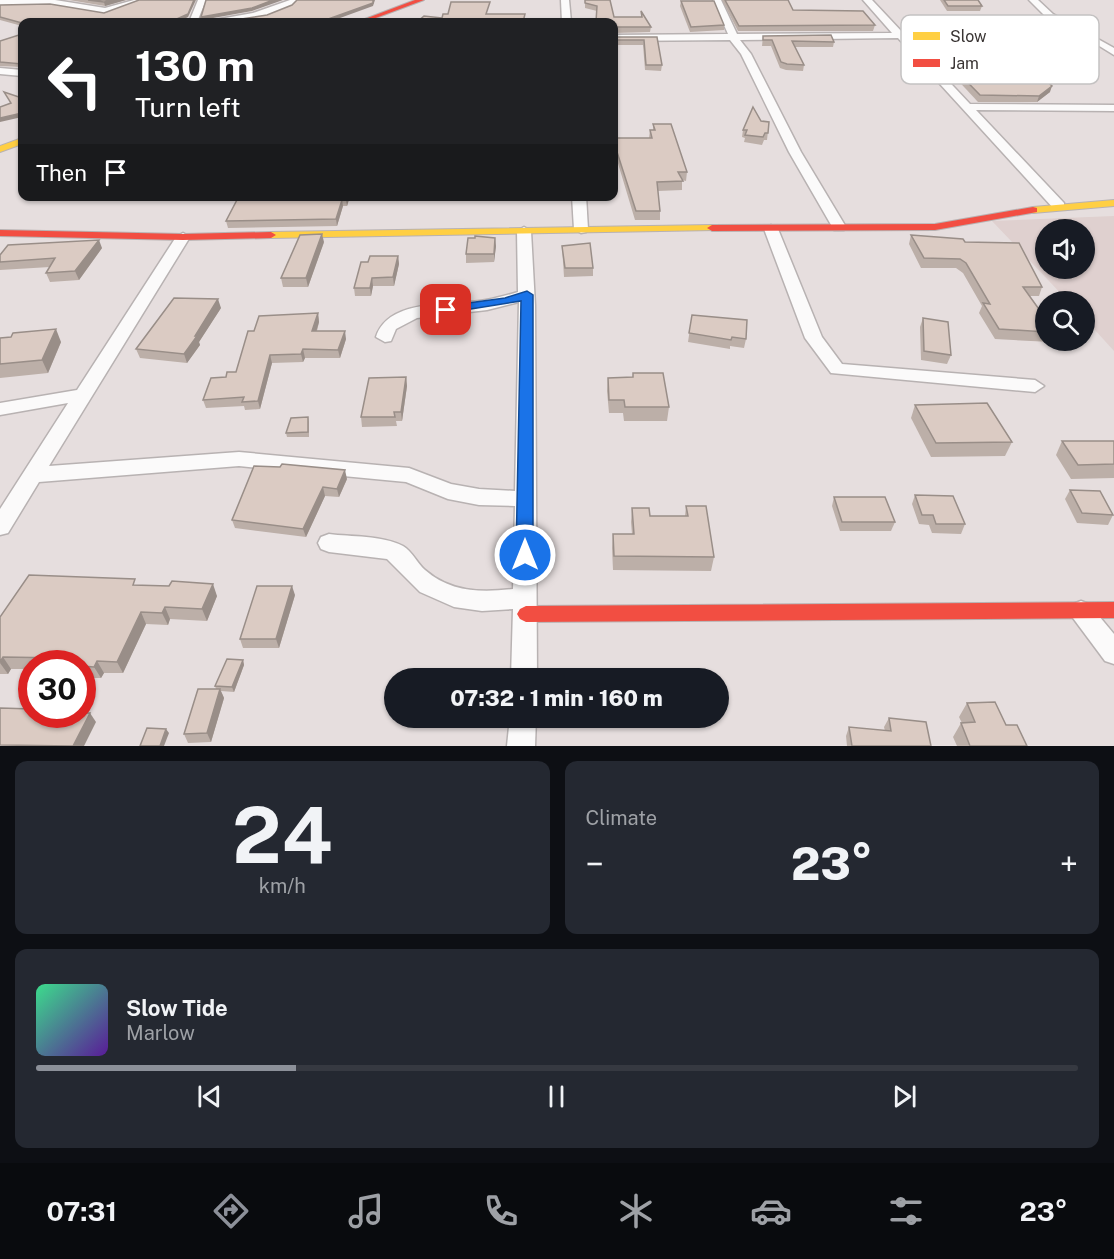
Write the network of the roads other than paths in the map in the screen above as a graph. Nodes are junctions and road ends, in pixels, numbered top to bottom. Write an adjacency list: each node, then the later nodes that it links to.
1 (66, 0): 11 (street)
2 (143, 0): 12 (street)
3 (202, 0): 15 (street)
4 (297, 0): 16 (street)
5 (421, 0): 17 (street)
6 (565, 0): 18 (street)
7 (717, 0): 21 (street)
8 (867, 0): 19 (street)
9 (1033, 0): 13 (street)
10 (0, 3): 11 (street)
11 (55, 3): 12 (street)
12 (105, 11): 14 (street)
13 (1049, 15)
14 (98, 18)
15 (195, 18)
16 (242, 18)
17 (371, 18)
18 (567, 18)
19 (900, 36): 21 (street)
20 (618, 38): 21 (street)
21 (734, 38): 35 (street)
22 (1099, 43): 23 (street)
23 (1114, 52)
24 (0, 72): 25 (street)
25 (18, 72): 26 (street)
26 (0, 78)
27 (944, 84): 28 (street)
28 (965, 107): 29 (street); 34 (street)
29 (1114, 108)
30 (18, 142): 31 (street)
31 (0, 149)
32 (579, 201): 36 (street)
33 (1114, 203): 34 (street)
34 (1059, 206): 35 (street)
35 (839, 227): 37 (street)
36 (581, 229): 37 (street); 38 (street)
37 (771, 230): 43 (street)
38 (524, 231): 40 (street); 41 (street)
39 (0, 233): 40 (street)
40 (183, 237): 44 (street)
41 (527, 295): 42 (street); 47 (street)
42 (385, 337)
43 (1035, 386)
44 (81, 395): 45 (street); 46 (street)
45 (0, 409)
46 (32, 476): 47 (street); 48 (street)
47 (526, 499): 50 (street)
48 (0, 527)
49 (329, 543): 50 (street)
50 (526, 605): 52 (street); 54 (street)
51 (1114, 610): 52 (street)
52 (1081, 611): 53 (street)
53 (1114, 653)
54 (524, 668)
55 (522, 728): 56 (street)
56 (521, 746)

